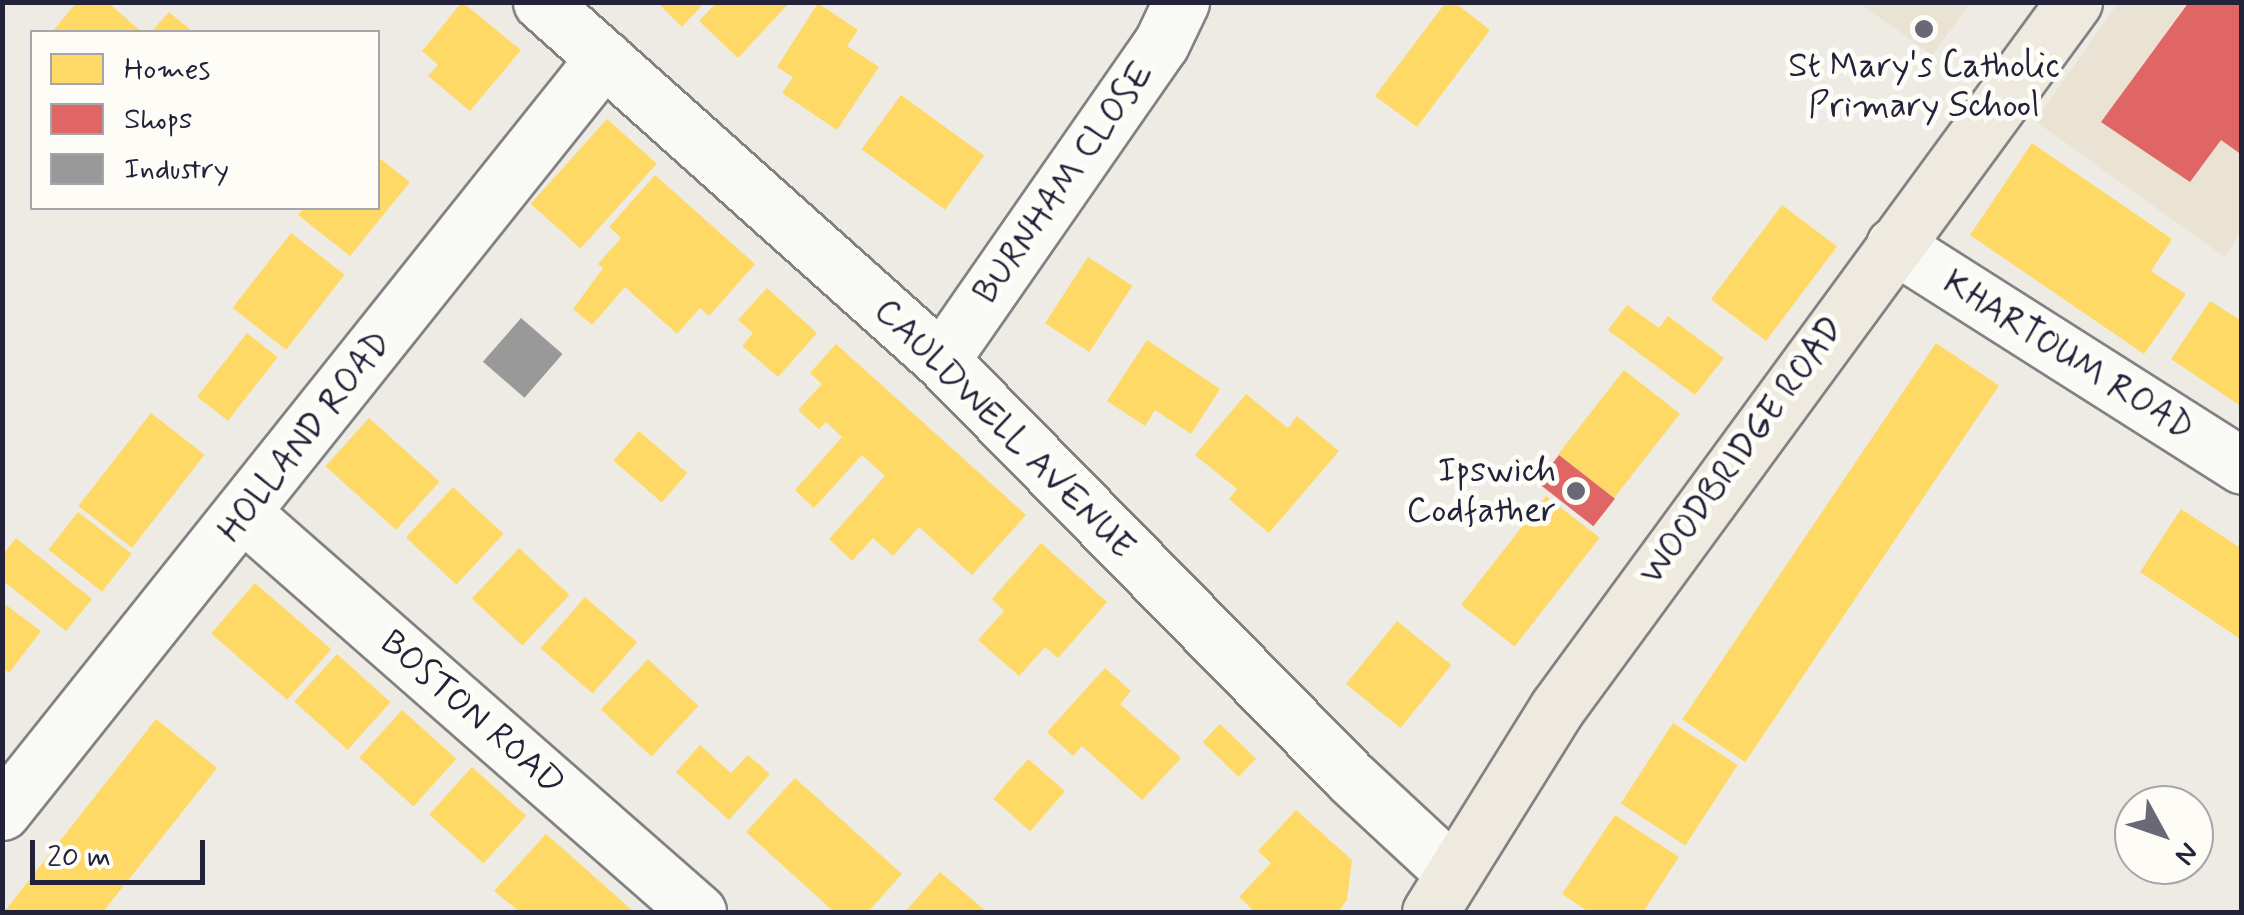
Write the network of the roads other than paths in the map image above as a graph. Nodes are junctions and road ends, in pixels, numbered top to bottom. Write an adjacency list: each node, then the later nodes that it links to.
1 (542, 2): 4 (street, CAULDWELL AVENUE)
2 (1181, 2): 6 (street, BURNHAM CLOSE)
3 (2074, 2): 5 (main road, WOODBRIDGE ROAD)
4 (604, 58): 6 (street, CAULDWELL AVENUE); 8 (street, HOLLAND ROAD)
5 (1894, 245): 7 (street, KHARTOUM ROAD); 10 (main road, WOODBRIDGE ROAD)
6 (941, 360): 10 (street, CAULDWELL AVENUE)
7 (2242, 466)
8 (244, 514): 9 (street, HOLLAND ROAD); 11 (street, BOSTON ROAD)
9 (2, 812)
10 (1441, 892)
11 (698, 912)

